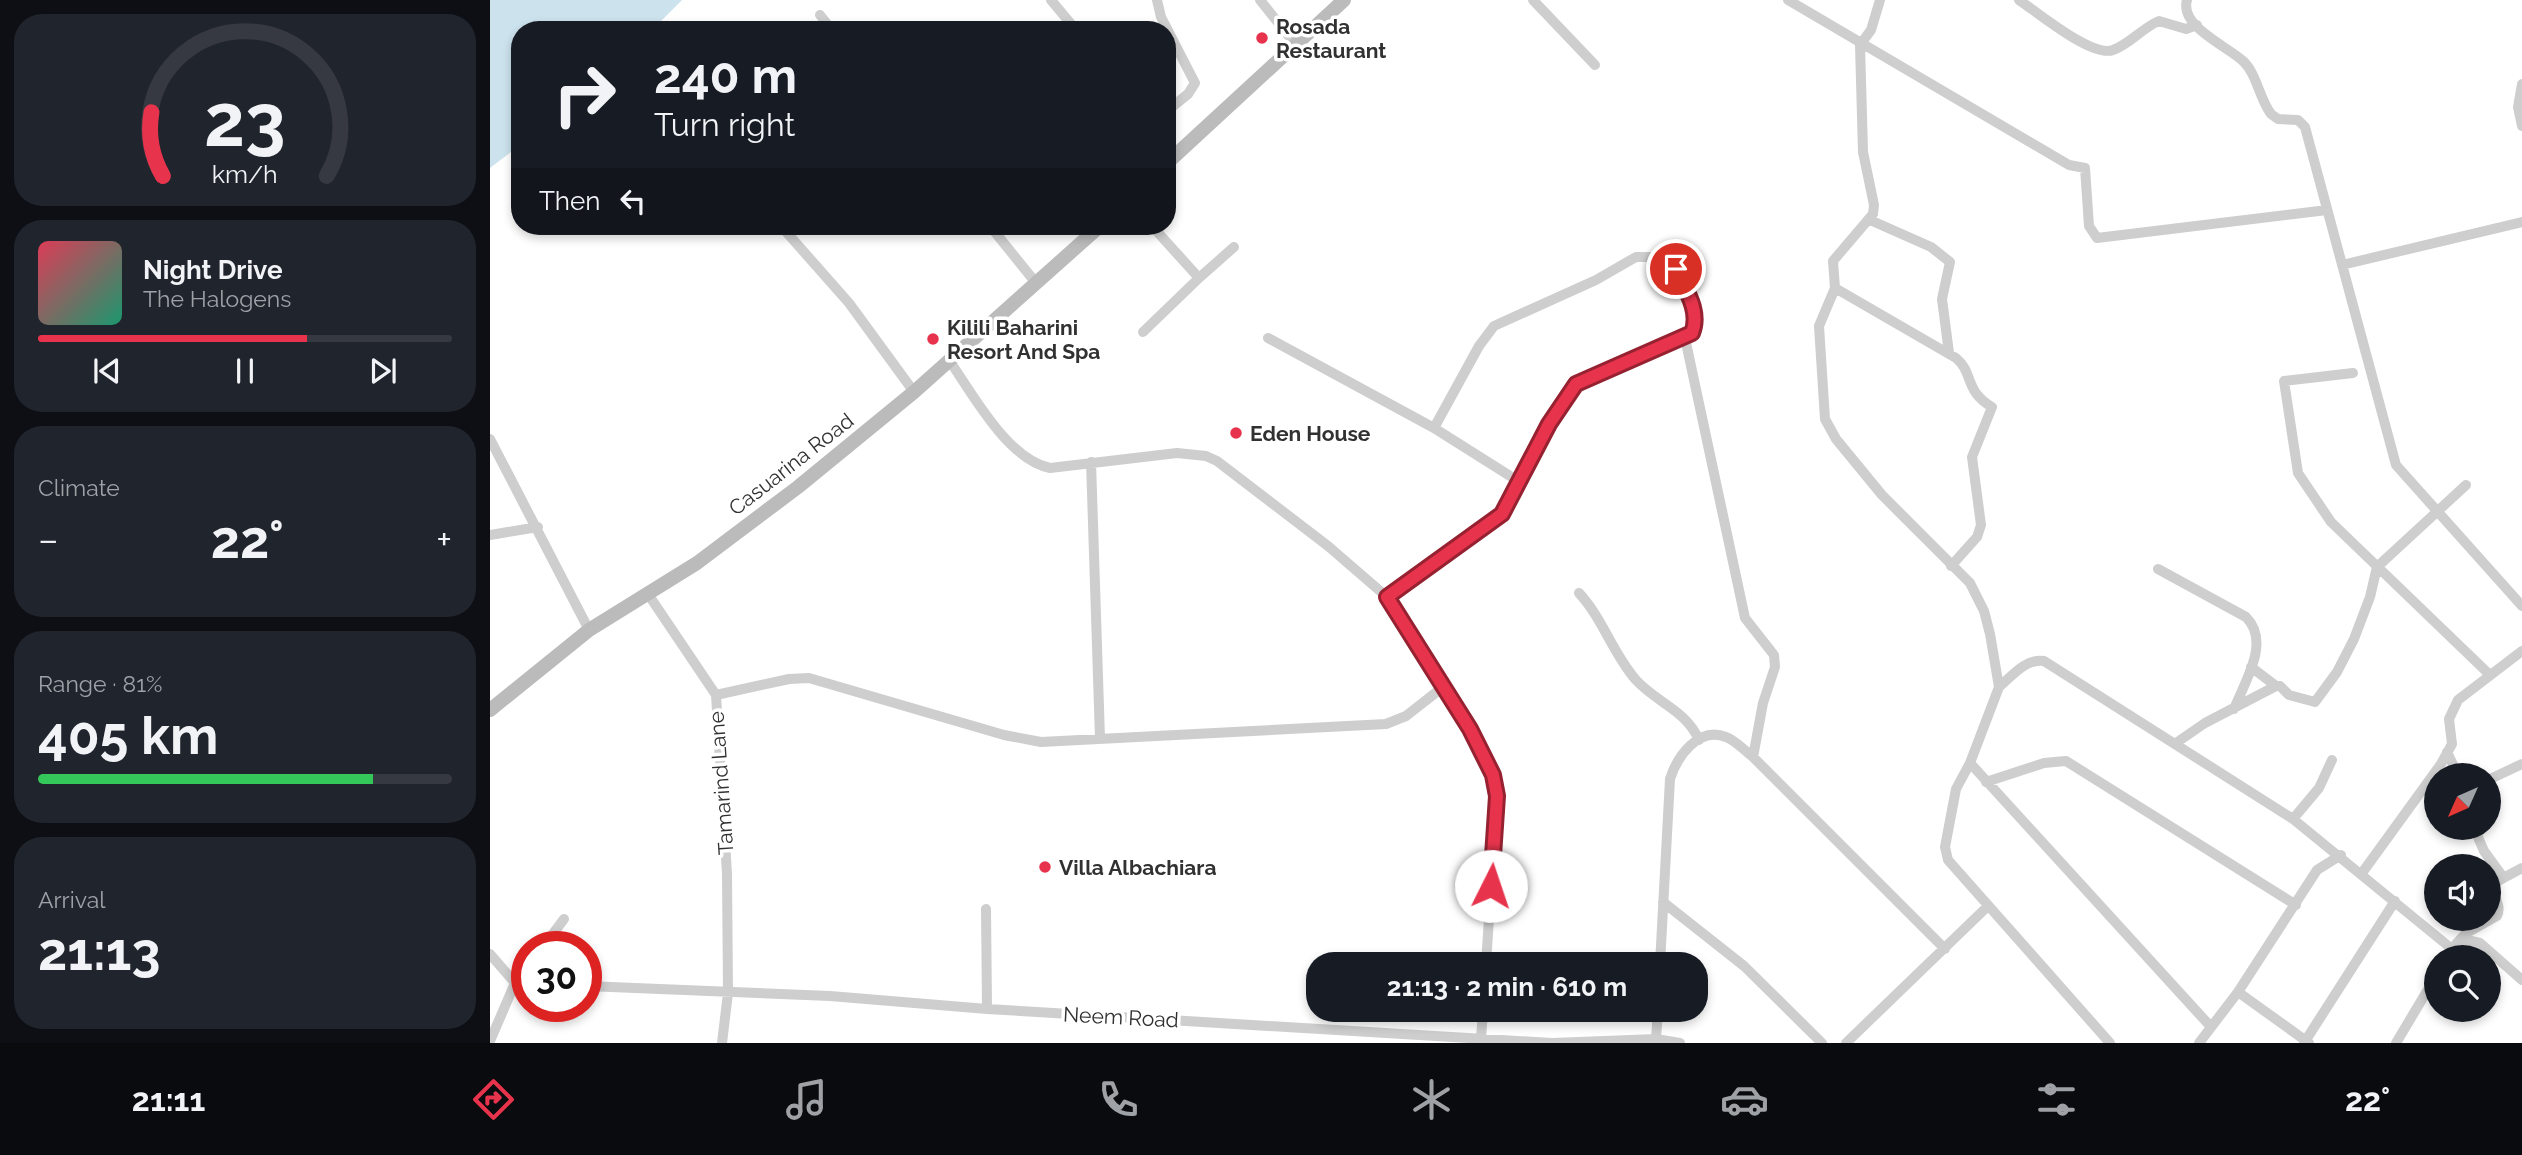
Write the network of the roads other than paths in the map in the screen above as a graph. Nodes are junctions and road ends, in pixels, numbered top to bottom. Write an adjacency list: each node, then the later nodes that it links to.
1 (1051, 0): 12 (street)
2 (1260, 0): 16 (street)
3 (1344, 0): 16 (street)
4 (1533, 0): 18 (street)
5 (1788, 0): 17 (street)
6 (1880, 0): 17 (street)
7 (2019, 0): 14 (street)
8 (2187, 0): 14 (street)
9 (1156, 1): 13 (street)
10 (820, 15): 11 (street)
11 (825, 21)
12 (1068, 21)
13 (1166, 21)
14 (2197, 26): 23 (street)
15 (1176, 43): 20 (street)
16 (1295, 44): 22 (street)
17 (1860, 45): 23 (street); 24 (street)
18 (1595, 65)
19 (2522, 84): 21 (street)
20 (1176, 104)
21 (2522, 126)
22 (1176, 155)
23 (2327, 210): 31 (street)
24 (1870, 220): 34 (street); 38 (street)
25 (2522, 222): 31 (street)
26 (789, 235): 41 (street)
27 (997, 235): 33 (street)
28 (1090, 235): 33 (street, Casuarina Road)
29 (1160, 235): 32 (street)
30 (1234, 247): 32 (street)
31 (2342, 265): 47 (street)
32 (1199, 278): 35 (street)
33 (1036, 283): 39 (street, Casuarina Road)
34 (1835, 288): 38 (street); 50 (street)
35 (1143, 332)
36 (1268, 338): 42 (street)
37 (1685, 338): 42 (street); 45 (street); 71 (street)
38 (1949, 353): 50 (street)
39 (948, 360): 41 (street, Casuarina Road); 44 (street)
40 (2353, 373): 51 (street)
41 (914, 392): 54 (street, Casuarina Road)
42 (1434, 428): 45 (street)
43 (490, 439): 48 (street)
44 (1091, 463): 55 (street); 67 (street)
45 (1518, 481): 55 (street)
46 (2466, 485): 47 (street)
47 (2439, 512): 51 (street); 56 (street)
48 (538, 527): 49 (street); 57 (street)
49 (490, 535)
50 (1951, 566): 63 (street)
51 (2377, 567): 60 (street); 61 (street)
52 (2158, 569): 59 (street)
53 (1579, 593): 68 (street)
54 (648, 594): 57 (street, Casuarina Road); 64 (street, Tamarind Lane)
55 (1387, 597): 62 (street)
56 (2522, 606)
57 (589, 630): 66 (street, Casuarina Road)
58 (2522, 651): 60 (street)
59 (2251, 667): 61 (street); 65 (street)
60 (2490, 676): 70 (street)
61 (2276, 686): 65 (street)
62 (1443, 687): 67 (street); 96 (street)
63 (1999, 687): 69 (street); 73 (street)
64 (716, 695): 67 (street); 104 (street, Tamarind Lane)
65 (2234, 709): 69 (street)
66 (490, 710)
67 (1100, 738)
68 (1699, 740): 71 (street); 85 (street)
69 (2176, 743): 78 (street)
70 (2448, 752): 74 (street); 82 (street)
71 (1752, 757): 95 (street)
72 (2332, 760): 78 (street)
73 (1970, 763): 77 (street); 87 (street)
74 (2453, 763)
75 (2522, 764): 76 (street)
76 (2501, 774)
77 (1986, 782): 86 (street); 110 (street)
78 (2293, 819): 80 (street)
79 (2479, 840): 83 (street)
80 (2341, 855): 82 (street); 86 (street)
81 (2522, 868): 83 (street)
82 (2362, 873): 84 (street)
83 (2503, 877): 92 (street)
84 (2395, 901): 91 (street); 115 (street)
85 (1663, 902): 97 (street); 119 (street)
86 (2296, 905): 103 (street)
87 (1988, 906): 95 (street); 121 (street)
88 (986, 909): 107 (street)
89 (564, 919): 90 (street)
90 (555, 931)
91 (2446, 945)
92 (2456, 945)
93 (2463, 945): 94 (street)
94 (2482, 945)
95 (1945, 949): 120 (street)
96 (1487, 952)
97 (1661, 952)
98 (490, 954): 100 (street)
99 (2501, 960): 101 (street)
100 (511, 974)
101 (2522, 980)
102 (602, 987): 104 (street, Neem Road)
103 (2238, 992): 110 (street); 115 (street)
104 (728, 993): 107 (street, Neem Road); 116 (street, Tamarind Lane)
105 (2424, 998): 114 (street)
106 (511, 1002): 113 (street)
107 (987, 1009): 111 (street, Neem Road)
108 (1482, 1022): 111 (street)
109 (1657, 1022): 112 (street)
110 (2210, 1027): 122 (street)
111 (1481, 1039): 117 (street, Neem Road)
112 (1656, 1039): 117 (street, Neem Road); 118 (street, Neem Road)
113 (490, 1041)
114 (2401, 1041)
115 (2306, 1042)
116 (722, 1043)
117 (1552, 1043)
118 (1680, 1043)
119 (1822, 1043)
120 (1846, 1043)
121 (2110, 1043)
122 (2199, 1043)

